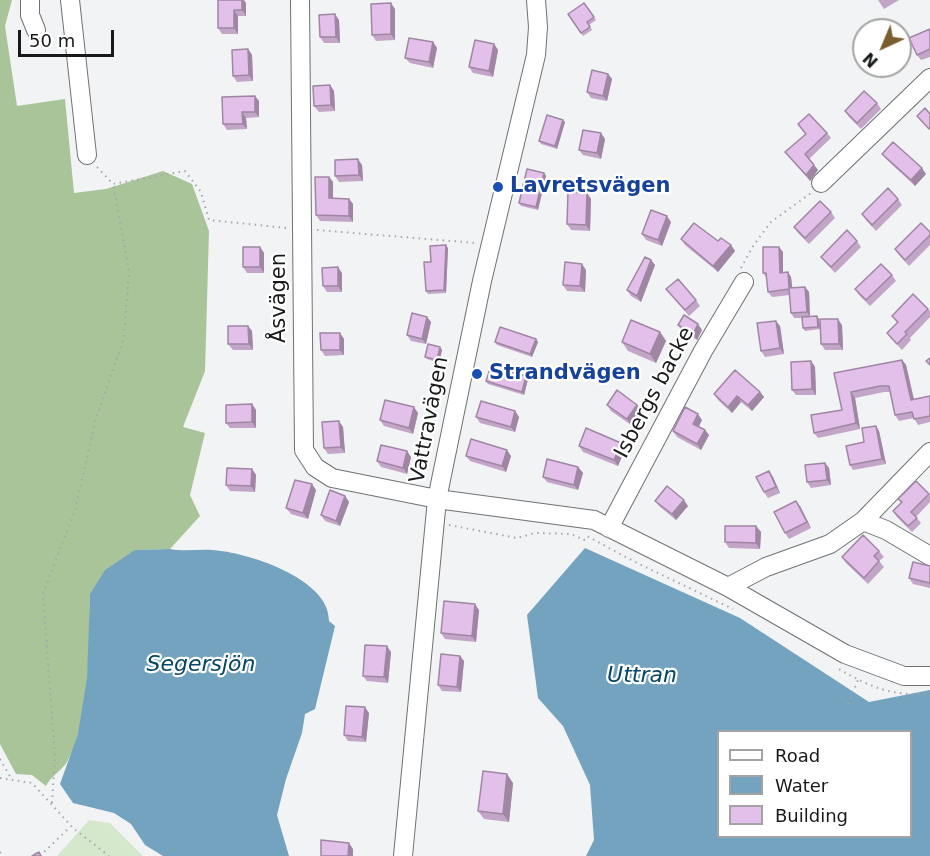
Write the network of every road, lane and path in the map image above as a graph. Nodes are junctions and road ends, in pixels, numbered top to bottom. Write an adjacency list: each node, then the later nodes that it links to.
1 (30, 0): 5 (street)
2 (70, 0): 7 (street)
3 (300, 0): 11 (street, Åsvägen)
4 (536, 0): 12 (street, Vattravägen)
5 (36, 30)
6 (930, 78): 8 (street)
7 (87, 155): 9 (path)
8 (821, 183)
9 (113, 184): 11 (path); 30 (path)
10 (803, 202): 13 (path)
11 (303, 229): 12 (path); 15 (street, Åsvägen)
12 (490, 244): 15 (street, Vattravägen)
13 (744, 282): 18 (street, Isbergs backe)
14 (930, 453): 16 (street)
15 (437, 499): 18 (street); 36 (street, Vattravägen)
16 (863, 521): 19 (street); 20 (street)
17 (460, 526): 21 (path)
18 (609, 528): 20 (street)
19 (930, 556)
20 (728, 587): 23 (street)
21 (740, 613)
22 (831, 665): 24 (path)
23 (930, 676)
24 (858, 680): 25 (path); 26 (path)
25 (930, 694)
26 (848, 704)
27 (0, 759): 29 (path)
28 (0, 778): 29 (path)
29 (12, 780): 30 (path)
30 (52, 803): 31 (path)
31 (71, 826): 34 (path); 35 (path)
32 (0, 852): 33 (path)
33 (3, 856)
34 (40, 856)
35 (109, 856)
36 (403, 856)

